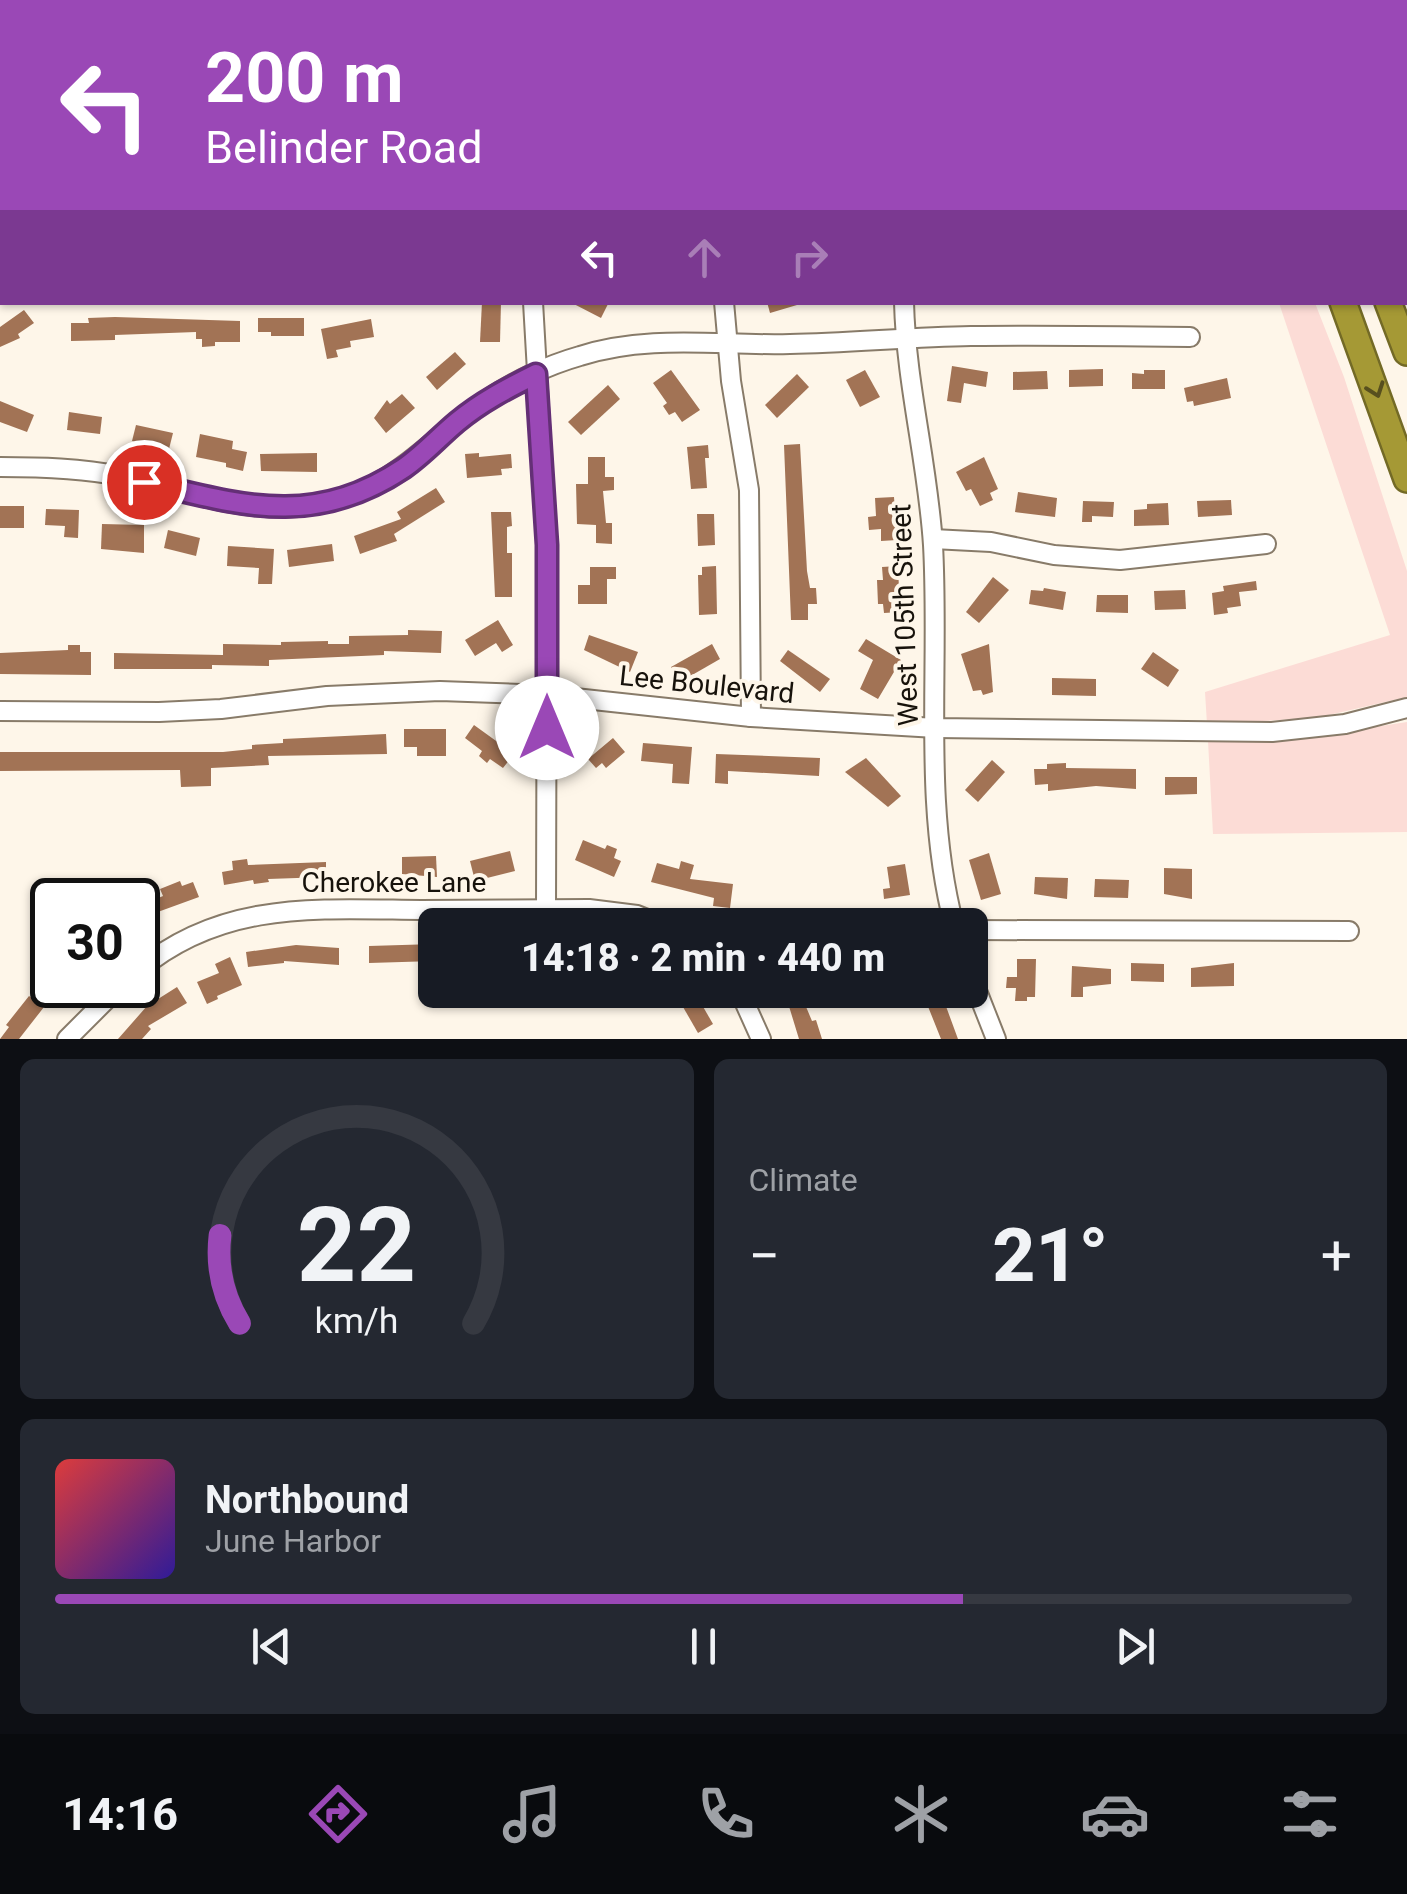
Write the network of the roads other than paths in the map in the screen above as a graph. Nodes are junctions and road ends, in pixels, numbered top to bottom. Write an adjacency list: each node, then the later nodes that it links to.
1 (533, 305): 10 (street)
2 (724, 305): 8 (street)
3 (904, 305): 7 (street, West 105th Street)
4 (1344, 305): 12 (highway, one-way to 12)
5 (1389, 305): 9 (highway)
6 (1190, 336): 7 (street)
7 (905, 338): 8 (street); 13 (street, West 105th Street)
8 (726, 343): 10 (street); 18 (street)
9 (1407, 352)
10 (536, 374): 11 (street); 15 (street)
11 (0, 467)
12 (1407, 479)
13 (933, 539): 14 (street); 19 (street, West 105th Street)
14 (1266, 544)
15 (547, 695): 17 (street, Lee Boulevard); 18 (street, Lee Boulevard); 20 (street)
16 (1402, 709): 19 (street, Lee Boulevard)
17 (0, 711)
18 (751, 716): 19 (street, Lee Boulevard)
19 (936, 728): 21 (street, West 105th Street)
20 (546, 908)
21 (951, 908)
22 (418, 910): 25 (street, Cherokee Lane)
23 (988, 930): 24 (street)
24 (1348, 931)
25 (160, 956)
26 (99, 1008): 29 (street)
27 (747, 1008): 30 (street)
28 (984, 1008): 31 (street)
29 (67, 1039)
30 (761, 1039)
31 (996, 1039)

